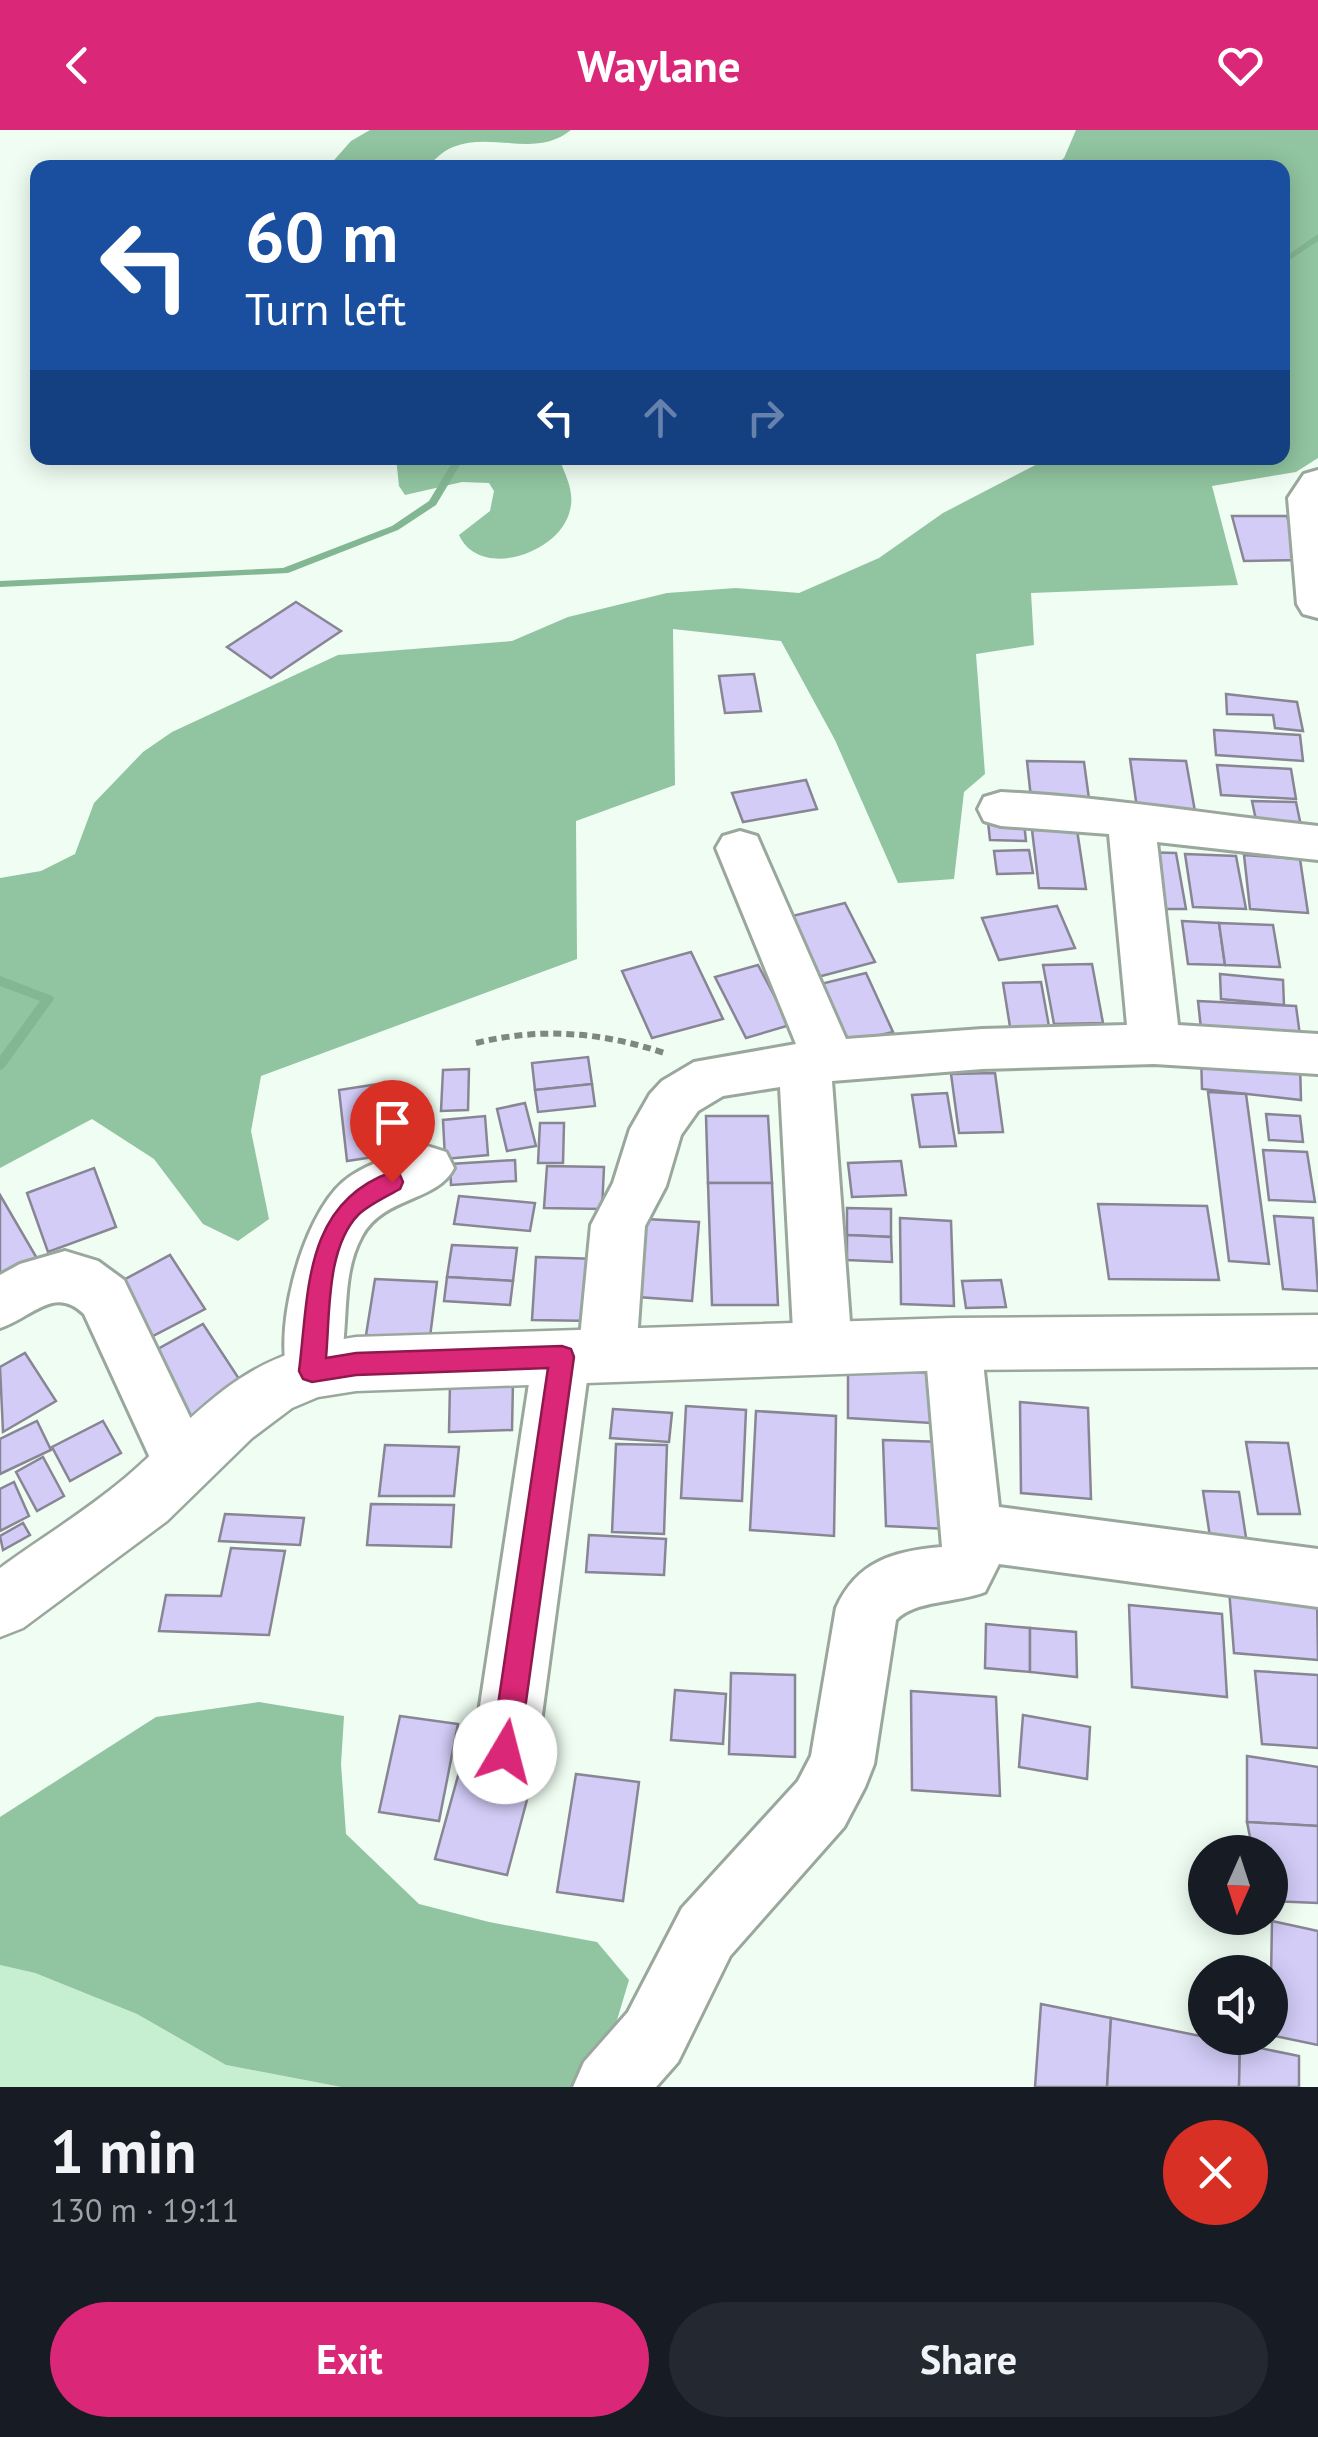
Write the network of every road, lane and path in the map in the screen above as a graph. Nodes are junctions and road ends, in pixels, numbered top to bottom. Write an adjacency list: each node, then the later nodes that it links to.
1 (1318, 483): 2 (street)
2 (1318, 604)
3 (1001, 809): 4 (street)
4 (1130, 820): 5 (street); 8 (street)
5 (1318, 843)
6 (740, 848): 10 (street)
7 (476, 1044): 11 (path)
8 (1154, 1044): 9 (street); 10 (street)
9 (1318, 1054)
10 (817, 1062): 11 (street); 16 (street)
11 (712, 1077): 17 (street)
12 (427, 1168): 18 (street)
13 (0, 1304): 19 (street)
14 (1318, 1341): 15 (street)
15 (953, 1344): 16 (street); 20 (street)
16 (823, 1349): 17 (street)
17 (584, 1356): 18 (street); 23 (street)
18 (312, 1371): 19 (street)
19 (182, 1465): 22 (street)
20 (970, 1532): 21 (street); 24 (street)
21 (1318, 1578)
22 (0, 1606)
23 (505, 1752)
24 (609, 2087)

